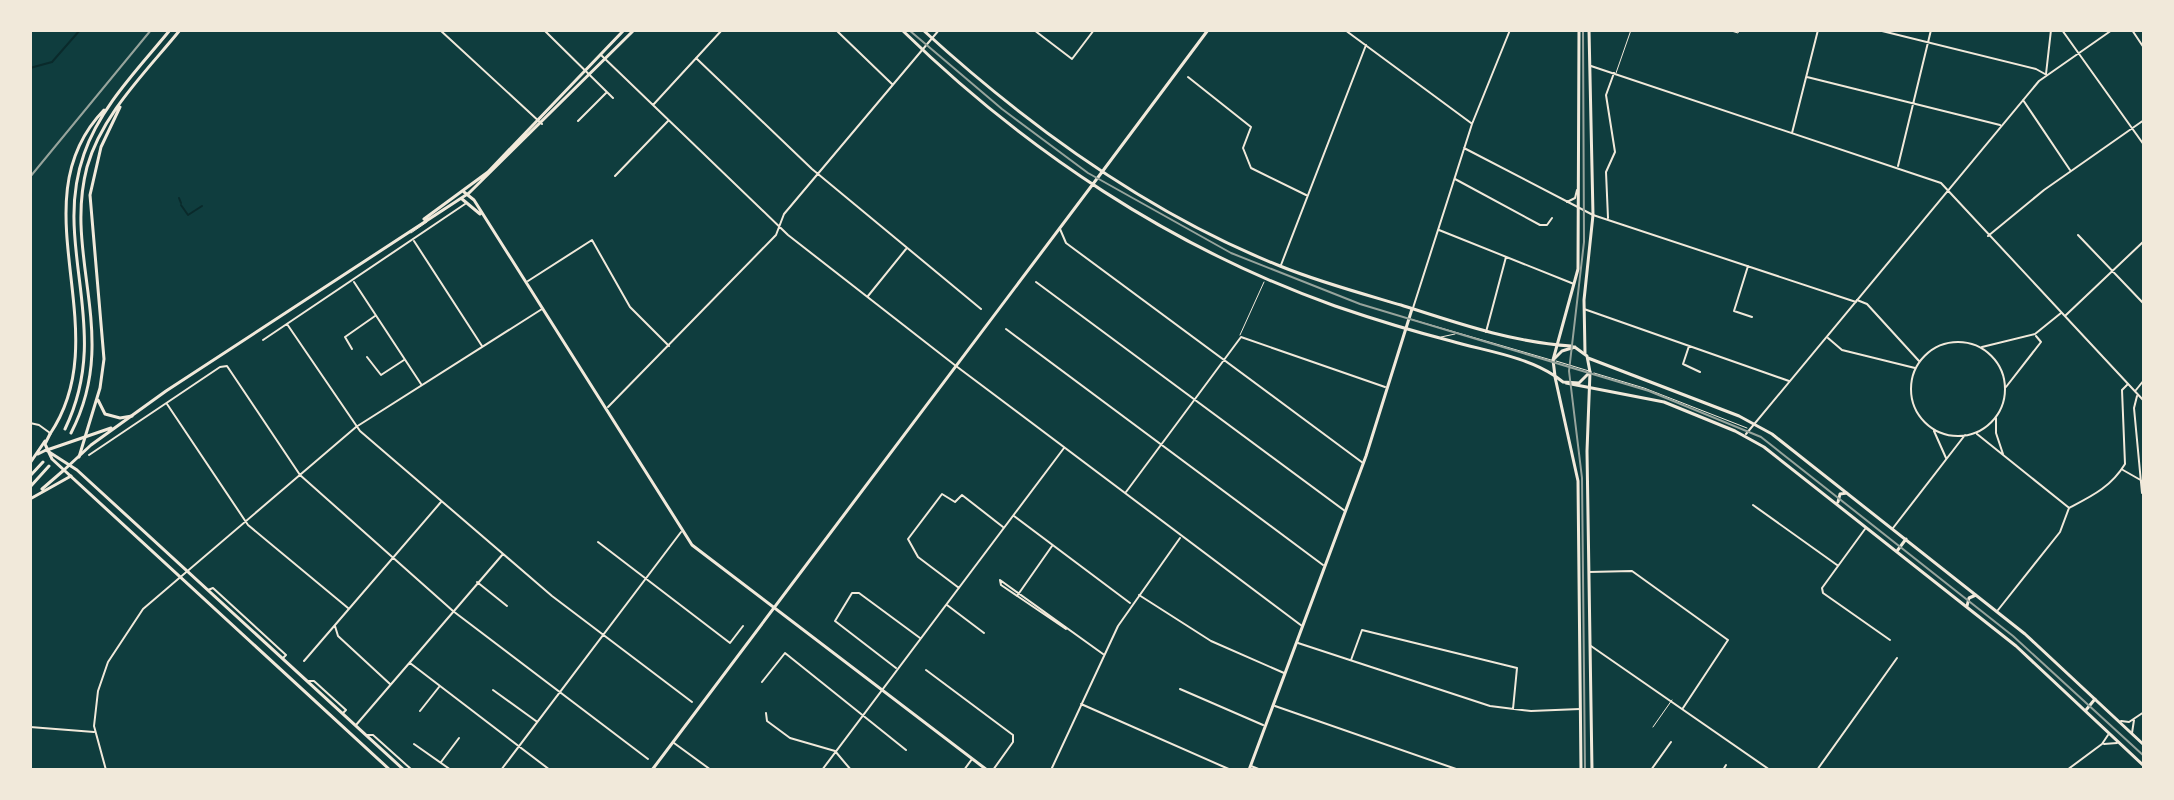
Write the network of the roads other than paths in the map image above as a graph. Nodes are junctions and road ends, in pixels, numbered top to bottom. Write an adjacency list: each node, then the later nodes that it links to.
1 (170, 30): 52 (main road)
2 (180, 30): 48 (main road)
3 (440, 30): 58 (street)
4 (544, 30): 41 (street)
5 (624, 30): 37 (main road)
6 (634, 30): 39 (main road)
7 (722, 30): 38 (street)
8 (836, 30): 47 (street)
9 (902, 30): 35 (main road)
10 (923, 30): 31 (main road)
11 (939, 30): 31 (street)
12 (1034, 30): 30 (street)
13 (1045, 30): 30 (street)
14 (1094, 30): 30 (street)
15 (1208, 30): 67 (main road)
16 (1345, 30): 33 (street)
17 (1510, 30): 59 (street)
18 (1579, 30): 72 (main road)
19 (1589, 30): 40 (main road)
20 (1631, 30): 42 (lane)
21 (1728, 30): 22 (lane)
22 (1739, 30)
23 (1818, 30): 46 (street)
24 (1878, 30): 32 (street)
25 (1931, 30): 32 (street)
26 (2051, 30): 44 (street)
27 (2062, 30): 36 (street)
28 (2112, 30): 36 (street)
29 (2132, 30): 34 (street)
30 (1041, 35)
31 (932, 38): 35 (street); 67 (main road)
32 (1928, 42): 44 (street); 53 (street)
33 (1366, 45): 59 (street); 76 (street)
34 (2144, 48)
35 (923, 49): 47 (street); 71 (main road)
36 (2079, 53): 44 (street); 61 (street)
37 (601, 55): 39 (street); 41 (main road)
38 (696, 58): 54 (street); 68 (street)
39 (606, 59): 43 (main road); 54 (street)
40 (1589, 66): 42 (street); 82 (main road)
41 (587, 69): 43 (street); 58 (main road)
42 (1615, 72): 62 (street); 85 (street)
43 (591, 75): 49 (street); 58 (main road)
44 (2046, 75): 51 (street)
45 (1188, 77): 76 (street)
46 (1807, 77): 53 (street); 62 (street)
47 (893, 85): 68 (street)
48 (130, 92): 155 (main road); 169 (main road)
49 (607, 92): 50 (street); 57 (street)
50 (613, 98)
51 (2023, 100): 60 (street); 66 (street)
52 (112, 102): 166 (main road); 170 (main road)
53 (1914, 103): 60 (street); 65 (street)
54 (653, 105): 55 (street)
55 (669, 120): 69 (street); 87 (street)
56 (2144, 120): 61 (street)
57 (578, 121)
58 (540, 122): 74 (main road); 75 (main road)
59 (1472, 124): 64 (street)
60 (2002, 125): 73 (street)
61 (2132, 128): 63 (street); 66 (street)
62 (1792, 133): 65 (street)
63 (2144, 145)
64 (1464, 148): 70 (street); 78 (street)
65 (1898, 167): 73 (street)
66 (2071, 171): 91 (street)
67 (1102, 172): 71 (main road); 98 (main road)
68 (819, 173): 87 (street); 95 (street)
69 (615, 176)
70 (1454, 179): 84 (street); 89 (street)
71 (1093, 185): 88 (main road); 100 (main road)
72 (1579, 186): 78 (street); 80 (main road)
73 (1948, 191): 91 (street); 106 (street)
74 (464, 192): 75 (main road); 77 (main road); 86 (main road)
75 (469, 193): 77 (main road); 81 (main road)
76 (1307, 196): 98 (street)
77 (462, 198): 79 (main road); 83 (main road)
78 (1565, 202): 80 (street)
79 (465, 204): 81 (main road); 93 (street)
80 (1579, 208): 82 (street); 104 (main road)
81 (480, 214): 102 (main road)
82 (1593, 215): 85 (street); 111 (main road)
83 (430, 218): 86 (main road); 92 (lane)
84 (1552, 218)
85 (1608, 219): 97 (street)
86 (418, 224): 92 (main road)
87 (779, 226): 105 (street); 129 (street)
88 (1060, 229): 137 (street); 140 (main road)
89 (1438, 229): 96 (street); 110 (street)
90 (2078, 235): 99 (street)
91 (1988, 236): 112 (street)
92 (394, 240): 160 (main road)
93 (413, 240): 101 (street); 128 (street)
94 (2144, 241): 99 (street)
95 (906, 249): 105 (street); 109 (street)
96 (1506, 256): 104 (street); 119 (street)
97 (1749, 265): 106 (street); 114 (street)
98 (1281, 266): 110 (main road)
99 (2113, 270): 107 (street); 112 (street)
100 (1266, 279): 118 (main road); 122 (lane)
101 (353, 281): 113 (street); 116 (street)
102 (527, 282): 108 (main road); 129 (street)
103 (1036, 282): 156 (street)
104 (1575, 284): 126 (main road)
105 (868, 297): 140 (street)
106 (1857, 301): 123 (street); 139 (street)
107 (2144, 304)
108 (543, 308): 128 (street); 159 (main road)
109 (981, 309)
110 (1412, 309): 115 (main road); 119 (main road)
111 (1584, 309): 127 (street); 133 (main road)
112 (2063, 314): 121 (street); 148 (street)
113 (376, 315): 132 (street); 136 (street)
114 (1752, 317)
115 (1410, 319): 118 (main road); 120 (lane)
116 (287, 324): 125 (street); 165 (street)
117 (1006, 329): 176 (street)
118 (1407, 329): 124 (main road); 150 (main road)
119 (1486, 332): 126 (main road)
120 (1458, 333): 124 (lane); 138 (lane)
121 (2035, 334): 131 (street); 151 (street)
122 (1241, 337): 137 (street); 150 (street)
123 (1827, 337): 141 (street); 145 (street)
124 (1439, 338): 144 (main road)
125 (263, 340)
126 (1559, 345): 130 (main road); 138 (main road)
127 (1689, 345): 143 (street); 145 (street)
128 (482, 346): 149 (street)
129 (669, 346): 159 (street)
130 (1575, 347): 133 (main road); 138 (main road)
131 (1980, 347): 139 (street); 151 (street)
132 (352, 349)
133 (1585, 353): 135 (main road)
134 (367, 357): 136 (street)
135 (1588, 358): 142 (main road); 163 (main road)
136 (405, 360): 149 (street)
137 (1224, 360): 156 (street); 186 (street)
138 (1553, 360): 142 (lane); 144 (main road)
139 (1920, 362): 141 (street)
140 (956, 366): 177 (street); 237 (main road)
141 (1916, 368): 168 (street)
142 (1590, 372): 146 (main road); 152 (main road); 167 (lane)
143 (1700, 372)
144 (1555, 376): 146 (main road); 260 (main road)
145 (1790, 381): 163 (street)
146 (1563, 382): 152 (main road)
147 (2144, 382): 153 (street)
148 (2128, 384): 153 (street); 189 (street)
149 (422, 385): 165 (street)
150 (1388, 388): 186 (main road)
151 (2005, 388): 161 (street)
152 (1588, 389): 172 (main road); 223 (main road)
153 (2135, 391): 154 (street)
154 (2138, 395): 157 (street); 195 (street)
155 (98, 398): 160 (main road); 174 (main road)
156 (1194, 399): 176 (street); 206 (street)
157 (2144, 401)
158 (166, 403): 179 (street); 192 (street); 208 (street)
159 (607, 408): 212 (main road)
160 (132, 416): 164 (main road)
161 (1996, 417): 171 (street); 182 (street)
162 (30, 423): 170 (street)
163 (1754, 423): 167 (street); 199 (main road)
164 (115, 427): 174 (main road); 181 (main road)
165 (356, 427): 192 (street); 202 (street)
166 (65, 429)
167 (1749, 430): 172 (street)
168 (1933, 430): 173 (street); 183 (street)
169 (71, 433)
170 (50, 434): 175 (main road)
171 (1974, 434): 173 (street); 182 (street)
172 (1745, 435): 204 (main road)
173 (1966, 435): 183 (street)
174 (87, 438): 178 (main road); 181 (main road)
175 (45, 441): 178 (main road); 180 (main road)
176 (1161, 444): 198 (street); 220 (street)
177 (1064, 448): 198 (street); 207 (street)
178 (46, 450): 180 (main road); 187 (main road); 190 (main road)
179 (89, 455)
180 (36, 457): 185 (main road)
181 (78, 458): 187 (main road); 191 (main road)
182 (2005, 459): 205 (street)
183 (1947, 461): 211 (street)
184 (43, 462): 193 (main road)
185 (30, 463)
186 (1364, 463): 206 (main road)
187 (70, 465): 190 (main road); 191 (main road)
188 (49, 466): 197 (main road)
189 (2122, 469): 195 (street); 205 (street)
190 (64, 470): 194 (main road); 201 (main road)
191 (77, 470): 222 (main road)
192 (300, 475): 208 (street); 219 (street)
193 (30, 476)
194 (71, 476): 201 (main road); 224 (main road)
195 (2139, 480): 196 (street); 200 (street)
196 (2144, 482)
197 (30, 487)
198 (1125, 493): 213 (street)
199 (1847, 493): 204 (main road); 211 (main road)
200 (2142, 493)
201 (30, 499)
202 (442, 501): 218 (street); 219 (street)
203 (1753, 505): 221 (street)
204 (1839, 505): 209 (main road)
205 (2069, 508): 239 (street)
206 (1346, 511): 220 (main road)
207 (1014, 515): 210 (street); 216 (street)
208 (245, 522): 222 (street); 236 (street)
209 (1866, 526): 217 (main road); 221 (street)
210 (1004, 528): 227 (street); 227 (street)
211 (1893, 529): 214 (main road)
212 (682, 531): 225 (street); 237 (main road)
213 (1181, 536): 229 (street); 242 (street)
214 (1906, 539): 217 (main road); 230 (main road)
215 (598, 542): 225 (street)
216 (1053, 545): 228 (street); 233 (street)
217 (1897, 551): 235 (main road)
218 (503, 554): 226 (street); 245 (street)
219 (395, 556): 236 (street); 238 (street)
220 (1325, 566): 242 (main road)
221 (1838, 566): 247 (street)
222 (187, 572): 224 (street); 285 (main road)
223 (1589, 572): 249 (main road); 274 (street)
224 (180, 577): 290 (street); 310 (main road)
225 (646, 579): 241 (street); 245 (street)
226 (477, 582): 234 (street); 238 (street)
227 (959, 588): 232 (street)
228 (1018, 591): 231 (street); 231 (street); 243 (street)
229 (1138, 594): 233 (street); 259 (street)
230 (1976, 595): 235 (main road); 239 (main road)
231 (1017, 596): 243 (street)
232 (946, 604): 244 (street); 246 (street)
233 (1131, 604): 252 (street)
234 (507, 606)
235 (1967, 606): 277 (main road)
236 (348, 608): 240 (street)
237 (773, 609): 267 (main road); 294 (main road)
238 (453, 611): 256 (street); 268 (street)
239 (1997, 611): 269 (main road)
240 (335, 625): 255 (street); 263 (street)
241 (743, 626)
242 (1303, 627): 248 (main road)
243 (1066, 629): 252 (street)
244 (984, 633)
245 (604, 634): 268 (street); 271 (street)
246 (921, 639): 257 (street); 257 (street)
247 (1890, 640)
248 (1297, 643): 254 (street); 259 (main road)
249 (1591, 646): 261 (main road); 270 (street)
250 (780, 649): 251 (street)
251 (785, 653): 262 (street); 281 (street)
252 (1104, 655): 272 (street)
253 (1897, 658): 332 (street)
254 (1351, 660): 276 (street); 276 (street)
255 (304, 661)
256 (409, 662): 263 (street); 264 (street)
257 (897, 669): 267 (street)
258 (926, 670): 322 (street)
259 (1285, 674): 273 (main road)
260 (1581, 674): 261 (main road); 275 (main road)
261 (1591, 674): 328 (main road)
262 (762, 682)
263 (390, 684): 285 (street)
264 (440, 686): 278 (street); 300 (street)
265 (1180, 689): 286 (street)
266 (493, 690): 284 (street)
267 (881, 691): 281 (street); 304 (main road)
268 (560, 693): 284 (street); 303 (street)
269 (2095, 699): 277 (main road); 282 (main road)
270 (1672, 700): 274 (street); 288 (lane)
271 (692, 702)
272 (1080, 703): 323 (street); 324 (street)
273 (1273, 706): 286 (main road); 326 (street)
274 (1683, 708): 331 (street)
275 (1580, 709): 276 (street); 327 (main road)
276 (1512, 710)
277 (2086, 710): 289 (main road)
278 (420, 711)
279 (2144, 712): 283 (street)
280 (766, 713): 302 (street)
281 (864, 715): 301 (street); 302 (street)
282 (2118, 720): 283 (street); 291 (main road)
283 (2134, 720): 291 (street)
284 (537, 722): 300 (street)
285 (355, 726): 292 (main road)
286 (1266, 726): 308 (main road)
287 (30, 727): 290 (street)
288 (1653, 727)
289 (2106, 729): 297 (street); 298 (main road)
290 (95, 732): 309 (street)
291 (2133, 734): 299 (main road)
292 (366, 735): 311 (main road); 312 (street)
293 (459, 738): 305 (street)
294 (673, 742): 316 (main road); 317 (street)
295 (1671, 742): 329 (street)
296 (414, 744): 305 (street)
297 (2102, 744): 298 (street); 333 (street)
298 (2121, 744): 307 (main road)
299 (2144, 745)
300 (519, 746): 314 (street); 315 (street)
301 (906, 750)
302 (835, 751): 318 (street); 319 (street)
303 (648, 759)
304 (972, 759): 320 (street); 321 (main road)
305 (440, 763): 313 (street)
306 (1726, 765): 330 (street)
307 (2144, 766)
308 (1250, 768): 325 (street)
309 (106, 770)
310 (390, 770)
311 (404, 770)
312 (412, 770)
313 (451, 770)
314 (501, 770)
315 (550, 770)
316 (652, 770)
317 (711, 770)
318 (822, 770)
319 (851, 770)
320 (964, 770)
321 (987, 770)
322 (993, 770)
323 (1051, 770)
324 (1231, 770)
325 (1261, 770)
326 (1459, 770)
327 (1581, 770)
328 (1592, 770)
329 (1651, 770)
330 (1723, 770)
331 (1770, 770)
332 (1817, 770)
333 (2067, 770)

